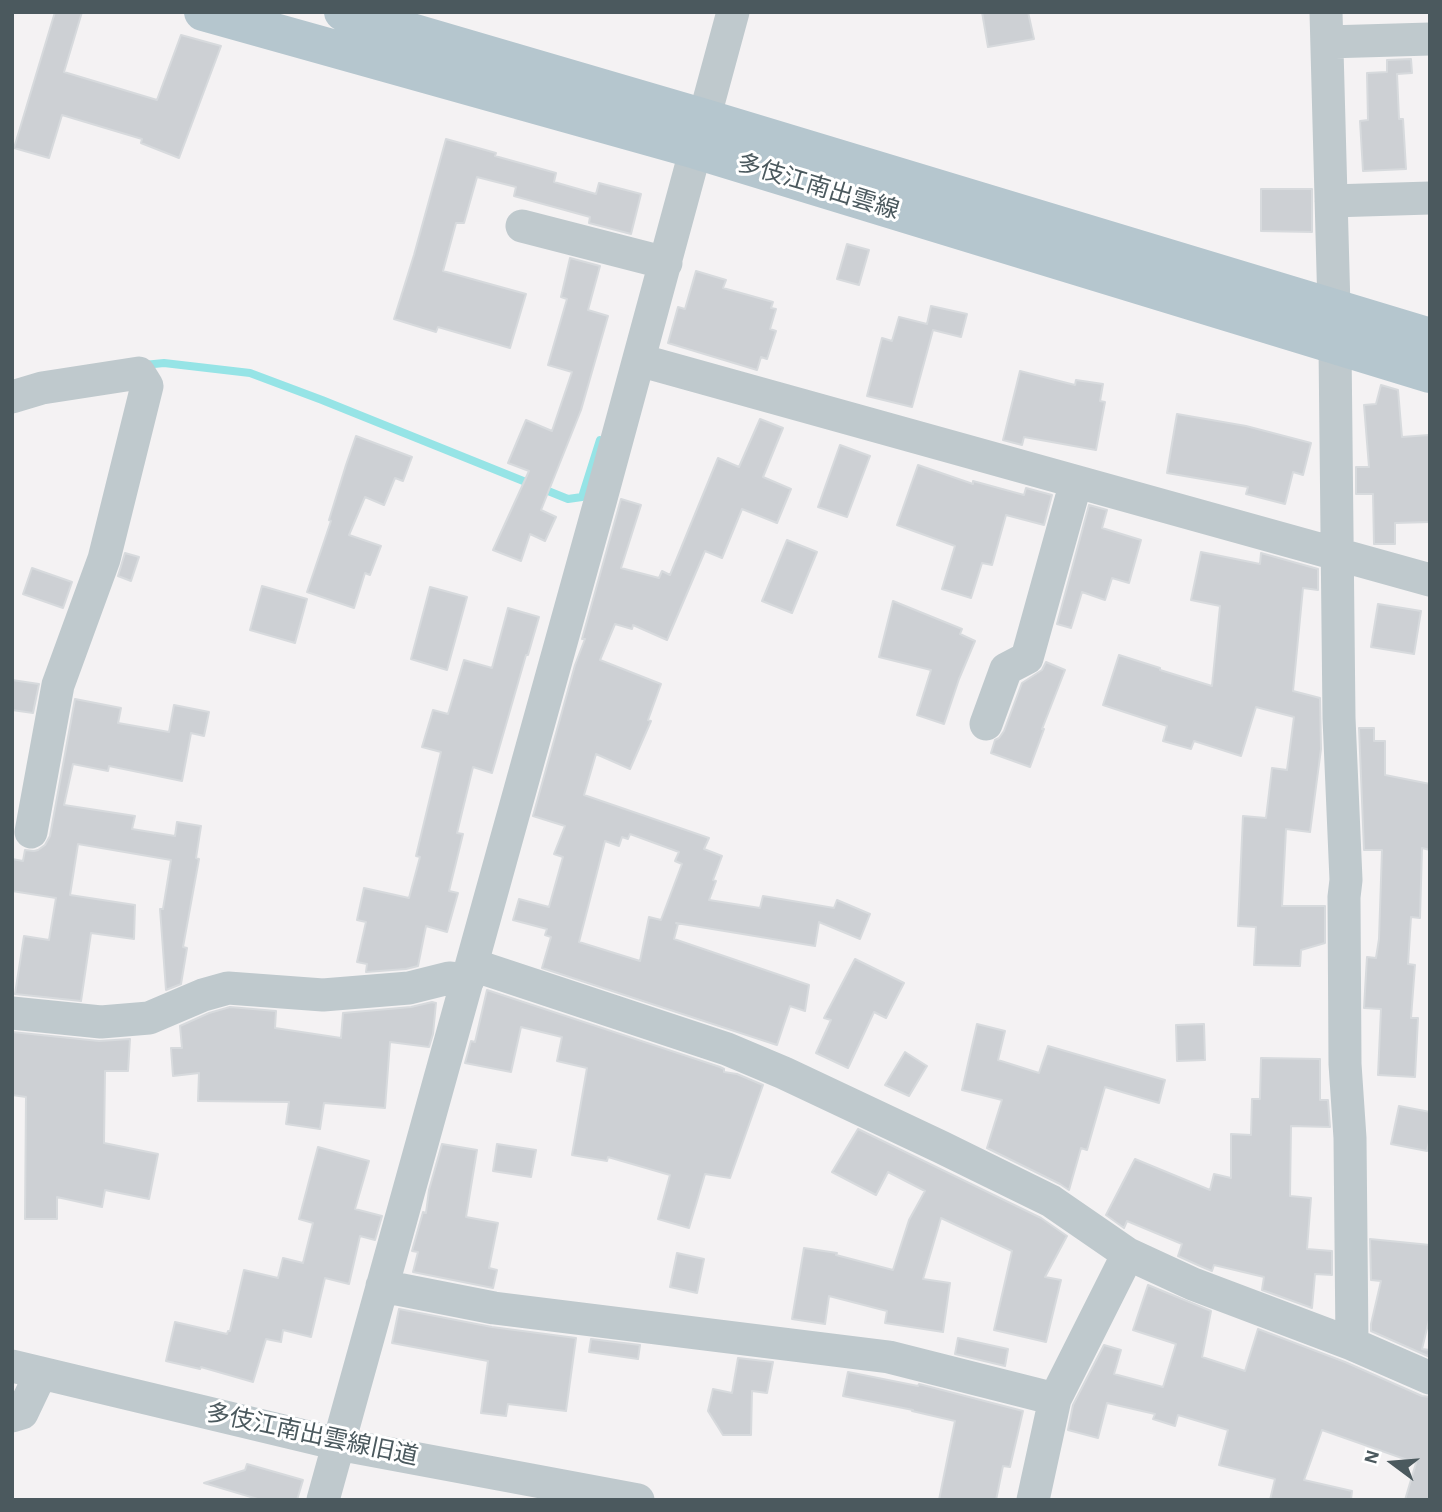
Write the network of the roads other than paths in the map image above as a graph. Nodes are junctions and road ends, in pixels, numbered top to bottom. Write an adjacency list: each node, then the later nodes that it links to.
1 (203, 12): 6 (main road, 多伎江南出雲線)
2 (342, 12): 6 (main road, 多伎江南出雲線)
3 (733, 12): 6 (street)
4 (1327, 27): 5 (street); 8 (street)
5 (1430, 39)
6 (700, 134): 10 (street); 11 (main road, 多伎江南出雲線); 13 (main road, 多伎江南出雲線)
7 (1430, 198): 8 (street)
8 (1331, 201): 11 (street)
9 (522, 226): 10 (street)
10 (666, 263): 14 (street)
11 (1334, 308): 12 (main road, 多伎江南出雲線)
12 (1430, 337)
13 (1335, 346): 15 (main road, 多伎江南出雲線); 18 (street)
14 (639, 360): 17 (street); 22 (street)
15 (1430, 374)
16 (12, 397): 21 (street)
17 (1076, 482): 18 (street); 20 (street)
18 (1336, 554): 19 (street); 26 (street)
19 (1430, 580)
20 (986, 724)
21 (31, 832)
22 (470, 972): 23 (street); 24 (street); 25 (street)
23 (12, 1013)
24 (1128, 1254): 26 (street); 29 (street)
25 (382, 1286): 29 (street); 31 (street)
26 (1352, 1344): 28 (street)
27 (27, 1370): 30 (street, 多伎江南出雲線旧道); 31 (street, 多伎江南出雲線旧道)
28 (1430, 1378)
29 (1055, 1399): 34 (street)
30 (12, 1416)
31 (338, 1444): 32 (street); 33 (street, 多伎江南出雲線旧道)
32 (323, 1500)
33 (638, 1500)
34 (1033, 1500)

